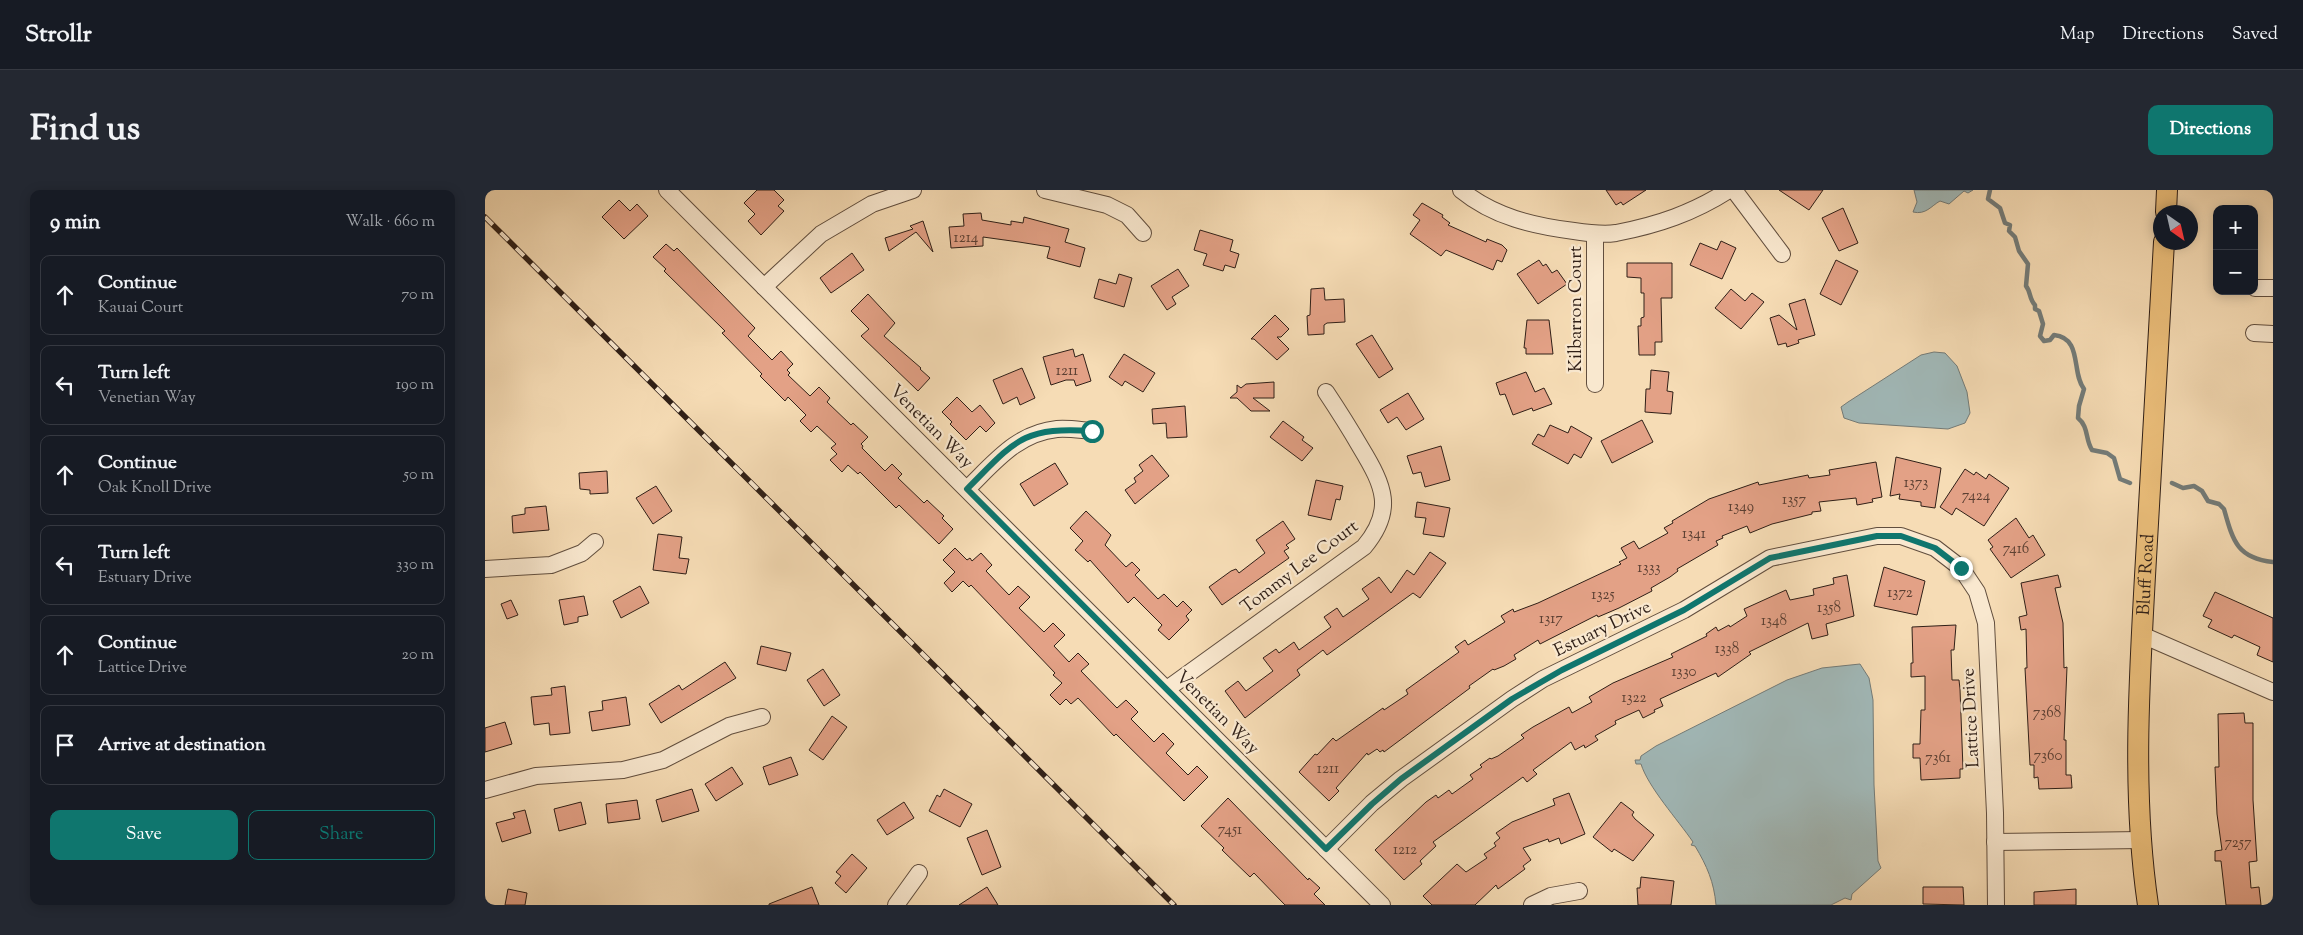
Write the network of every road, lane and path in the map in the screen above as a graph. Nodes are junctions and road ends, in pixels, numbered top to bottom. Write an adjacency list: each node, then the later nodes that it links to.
1 (667, 190): 13 (street, Venetian Way)
2 (913, 190): 13 (street)
3 (1045, 190): 9 (street)
4 (1461, 190): 10 (street)
5 (1729, 190): 10 (street)
6 (1734, 190): 12 (street)
7 (2167, 190): 8 (main road)
8 (2166, 205)
9 (1143, 233)
10 (1595, 234): 18 (street, Kilbarron Court)
11 (2164, 250): 25 (main road, Bluff Road)
12 (1781, 254)
13 (765, 288): 21 (street, Venetian Way)
14 (2258, 288): 15 (street)
15 (2273, 288)
16 (2254, 333): 17 (street)
17 (2273, 334)
18 (1595, 384)
19 (1326, 392): 26 (street, Tommy Lee Court)
20 (1092, 431): 21 (street)
21 (967, 489): 26 (street, Venetian Way)
22 (595, 542): 24 (street)
23 (1935, 548): 31 (street, Lattice Drive); 32 (street, Estuary Drive)
24 (485, 570)
25 (2142, 635): 27 (street); 30 (main road, Bluff Road)
26 (1167, 689): 32 (street, Venetian Way)
27 (2273, 692)
28 (762, 717): 29 (street)
29 (485, 790)
30 (2141, 840): 31 (street); 39 (main road, Bluff Road)
31 (1995, 842): 38 (street, Lattice Drive)
32 (1326, 849): 36 (street, Venetian Way)
33 (919, 873): 35 (street)
34 (1579, 890): 37 (street)
35 (895, 905)
36 (1382, 905)
37 (1532, 905)
38 (1997, 905)
39 (2148, 905)

